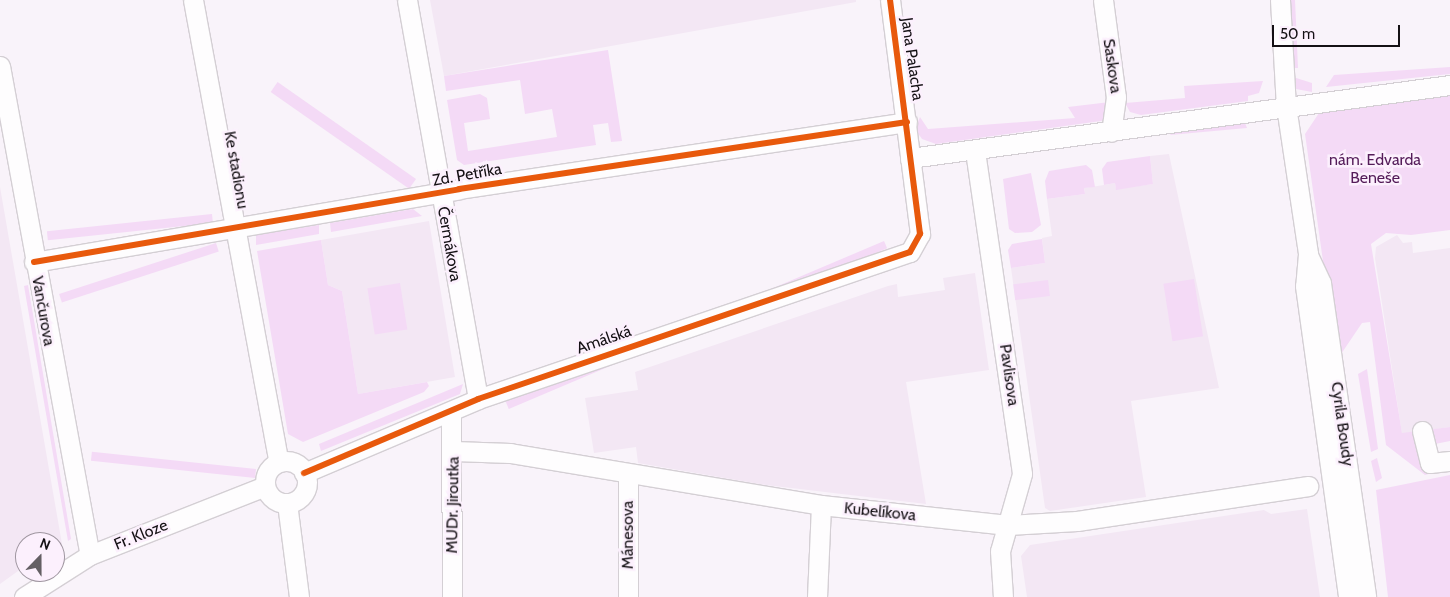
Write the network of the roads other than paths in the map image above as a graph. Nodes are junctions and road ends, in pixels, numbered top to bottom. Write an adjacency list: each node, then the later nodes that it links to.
1 (193, 0): 14 (street, Ke stadionu)
2 (407, 0): 13 (street, Čermákova)
3 (890, 0): 9 (street, Jana Palacha)
4 (1102, 0): 10 (street, Saskova)
5 (1280, 0): 8 (street, Cyrila Boudy)
6 (0, 66): 16 (street, Vančurova)
7 (1450, 85): 8 (street)
8 (1286, 106): 10 (street); 15 (street, Cyrila Boudy)
9 (907, 122): 12 (street); 13 (street, Zd. Petříka)
10 (1111, 132): 11 (street)
11 (976, 151): 12 (street); 29 (street, Pavlisova)
12 (910, 158): 17 (street, Amálská)
13 (440, 192): 14 (street, Zd. Petříka); 17 (street, Čermákova)
14 (232, 230): 16 (street, Zd. Petříka); 22 (street, Ke stadionu)
15 (1308, 254): 37 (street, Cyrila Boudy); 38 (street, Cyrila Boudy)
16 (34, 262): 30 (street, Vančurova)
17 (478, 399): 18 (street, Amálská)
18 (450, 413): 20 (street, MUDr. Jiroutka); 23 (street, Amálská)
19 (1422, 431): 21 (street)
20 (454, 451): 24 (street, Kubelíkova); 33 (street, MUDr. Jiroutka)
21 (1450, 461)
22 (279, 462): 23 (street); 25 (street)
23 (304, 473): 27 (street)
24 (628, 474): 28 (street, Kubelíkova); 34 (street, Mánesova)
25 (265, 486): 27 (street); 30 (street, Fr. Kloze)
26 (1308, 486): 29 (street, Kubelíkova)
27 (286, 503): 32 (street)
28 (821, 505): 29 (street, Kubelíkova); 35 (street)
29 (1008, 525): 36 (street, Pavlisova)
30 (90, 555): 31 (street, Fr. Kloze)
31 (24, 597)
32 (299, 597)
33 (452, 597)
34 (628, 597)
35 (817, 597)
36 (1003, 597)
37 (1348, 597)
38 (1366, 597)

